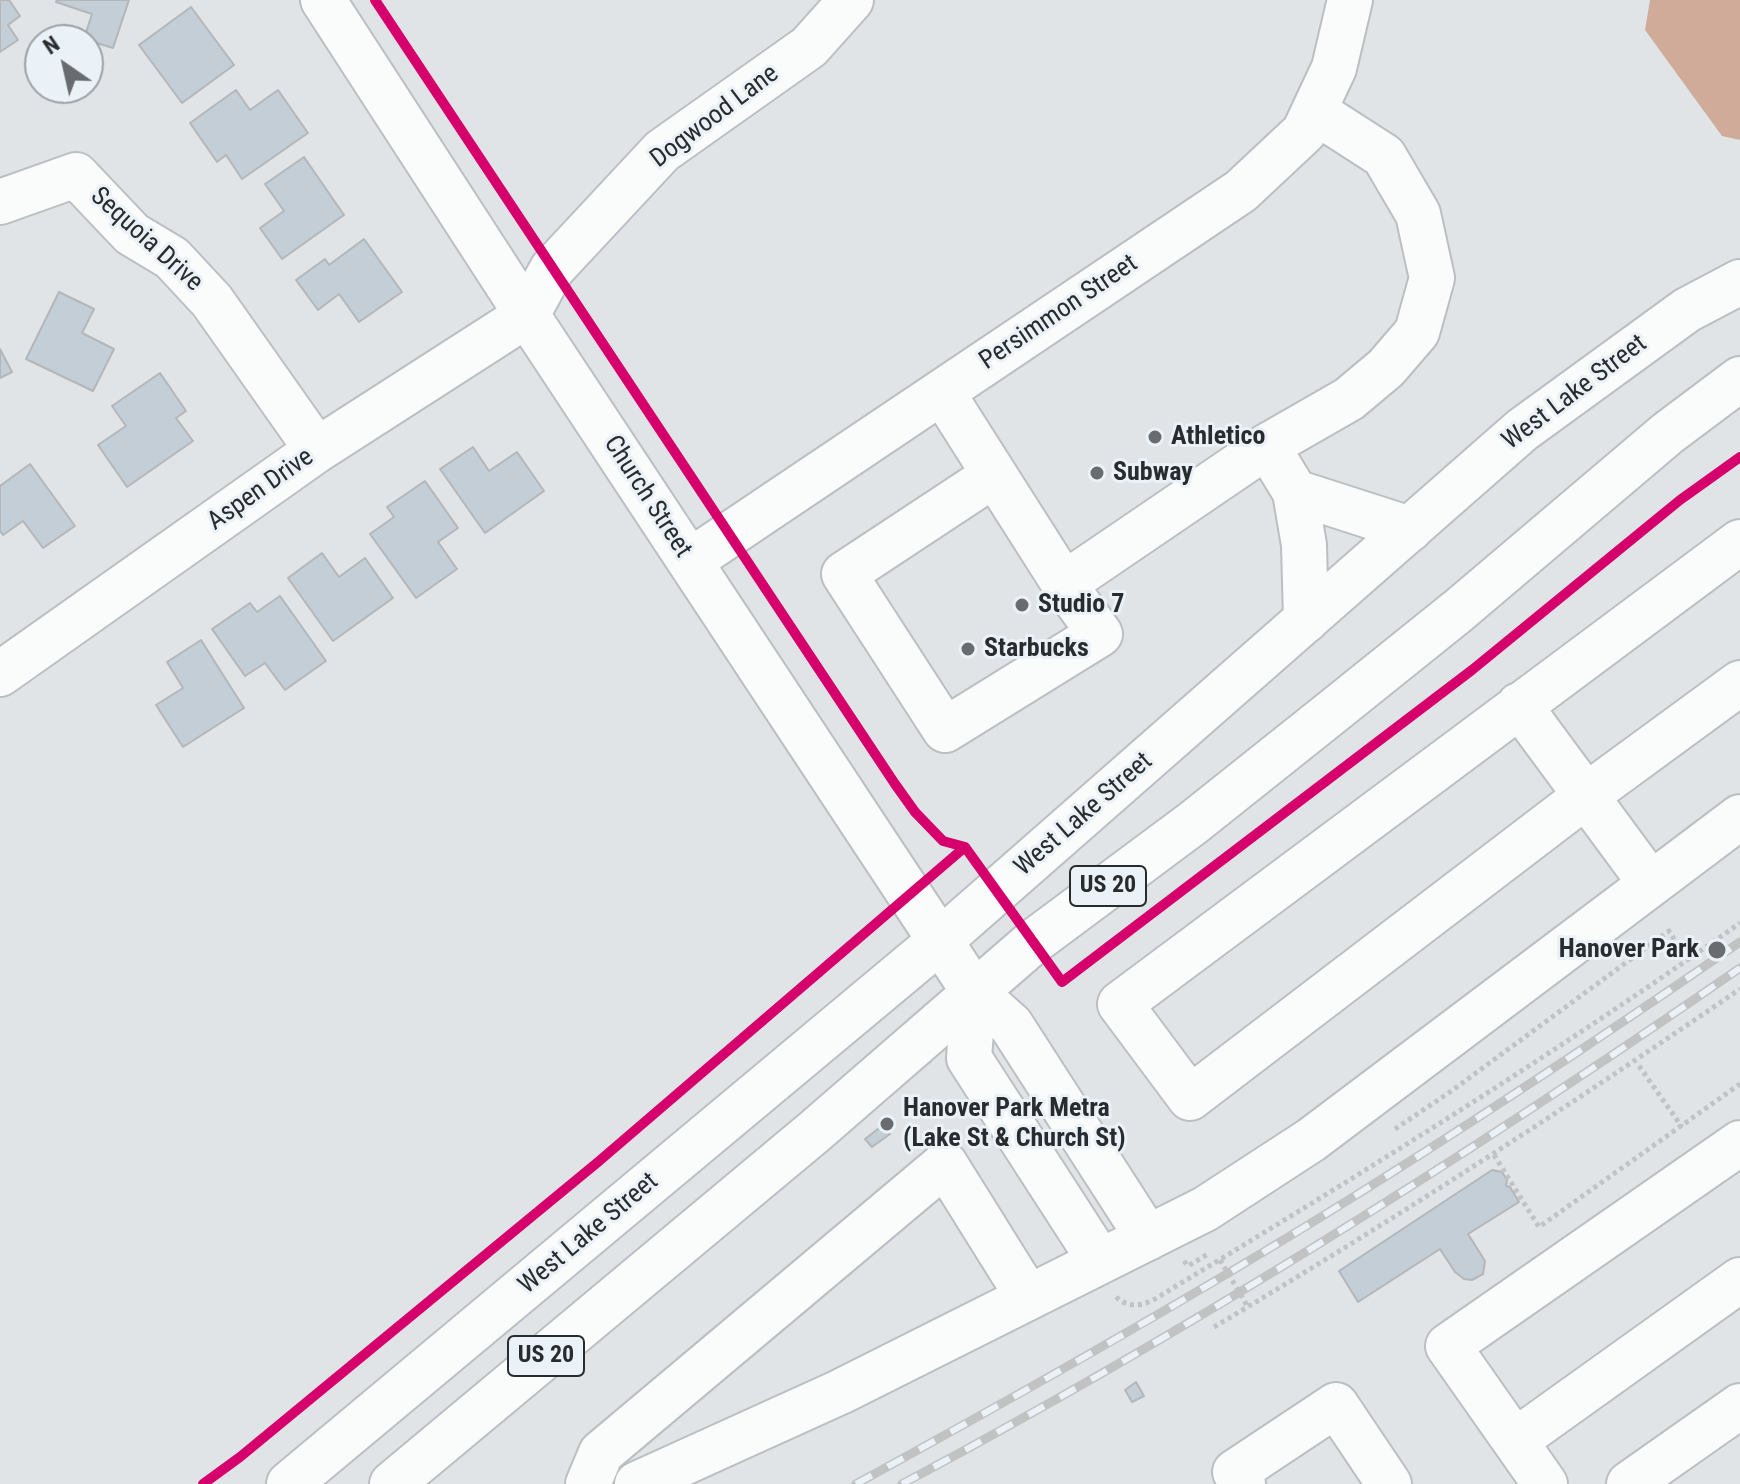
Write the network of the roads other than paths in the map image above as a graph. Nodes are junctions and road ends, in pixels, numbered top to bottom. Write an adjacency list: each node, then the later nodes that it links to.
1 (323, 0): 7 (main road, Church Street)
2 (851, 0): 7 (main road, Dogwood Lane)
3 (1350, 0): 4 (main road, Persimmon Street)
4 (1314, 111): 9 (main road, Persimmon Street); 10 (main road)
5 (0, 202): 11 (main road, Sequoia Drive)
6 (1740, 282): 14 (main road, West Lake Street / US 20)
7 (527, 315): 11 (main road, Aspen Drive); 16 (main road, Church Street)
8 (1740, 379): 26 (main road, US 20)
9 (942, 392): 12 (main road); 16 (main road, Persimmon Street)
10 (1267, 446): 13 (main road); 17 (main road)
11 (317, 450): 19 (main road, Aspen Drive)
12 (994, 475): 17 (main road); 17 (main road)
13 (1295, 492): 14 (main road); 18 (main road)
14 (1410, 529): 18 (main road, West Lake Street / US 20)
15 (1740, 542): 21 (main road)
16 (690, 561): 25 (main road, Church Street)
17 (1064, 584)
18 (1306, 620): 25 (main road, West Lake Street / US 20)
19 (0, 674)
20 (1740, 683): 22 (main road)
21 (1519, 705): 22 (main road); 22 (main road)
22 (1587, 795): 24 (main road)
23 (1740, 817): 24 (main road)
24 (1651, 884): 28 (main road)
25 (941, 940): 26 (main road, Church Street); 34 (main road, West Lake Street / US 20)
26 (974, 992): 28 (main road, Church Street); 29 (main road); 35 (main road, US 20)
27 (1725, 1153): 33 (main road)
28 (1148, 1238): 29 (main road)
29 (1108, 1278): 31 (main road)
30 (1740, 1280): 33 (main road)
31 (1028, 1297): 36 (main road); 37 (main road)
32 (1740, 1406): 41 (main road)
33 (1515, 1441): 40 (main road)
34 (289, 1484)
35 (392, 1484)
36 (588, 1484)
37 (637, 1484)
38 (1243, 1484): 39 (main road)
39 (1389, 1484)
40 (1545, 1484)
41 (1629, 1484)

